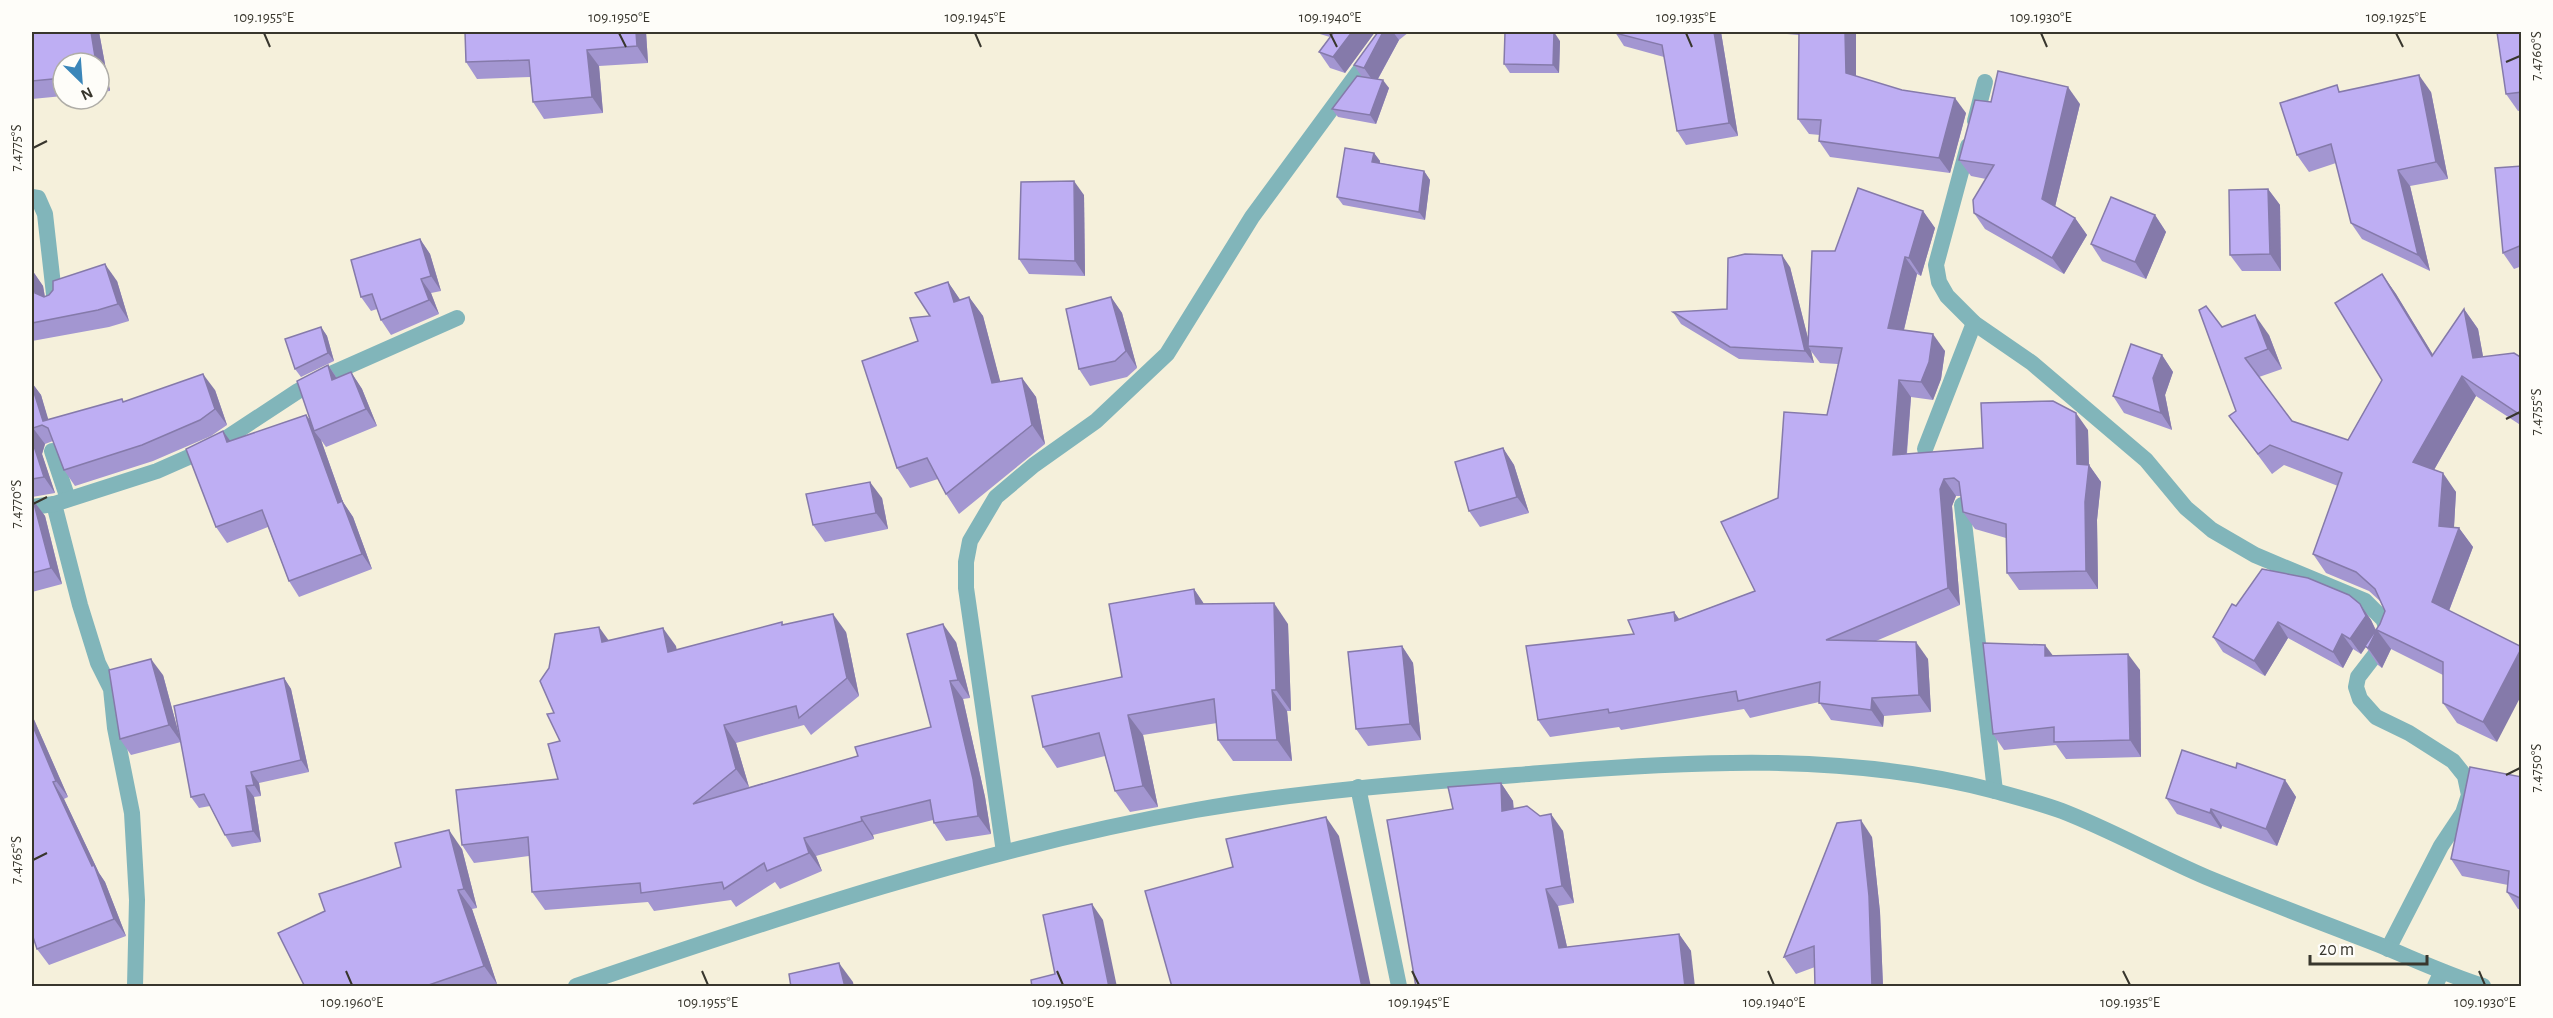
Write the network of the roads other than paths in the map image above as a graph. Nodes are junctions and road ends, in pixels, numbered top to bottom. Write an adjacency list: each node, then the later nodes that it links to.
1 (1388, 32): 14 (street)
2 (1985, 82): 6 (street)
3 (32, 197): 4 (street)
4 (54, 303)
5 (457, 318): 9 (street)
6 (1974, 323): 7 (street); 15 (street)
7 (1925, 449)
8 (52, 451): 9 (street)
9 (61, 502): 11 (street); 17 (street)
10 (1962, 505): 13 (street)
11 (32, 507)
12 (1358, 787): 13 (street); 14 (street); 19 (street)
13 (1995, 791): 15 (street)
14 (1004, 852): 18 (street)
15 (2388, 949): 16 (street)
16 (2438, 980): 20 (street)
17 (135, 987)
18 (576, 987)
19 (1399, 987)
20 (2483, 987)

